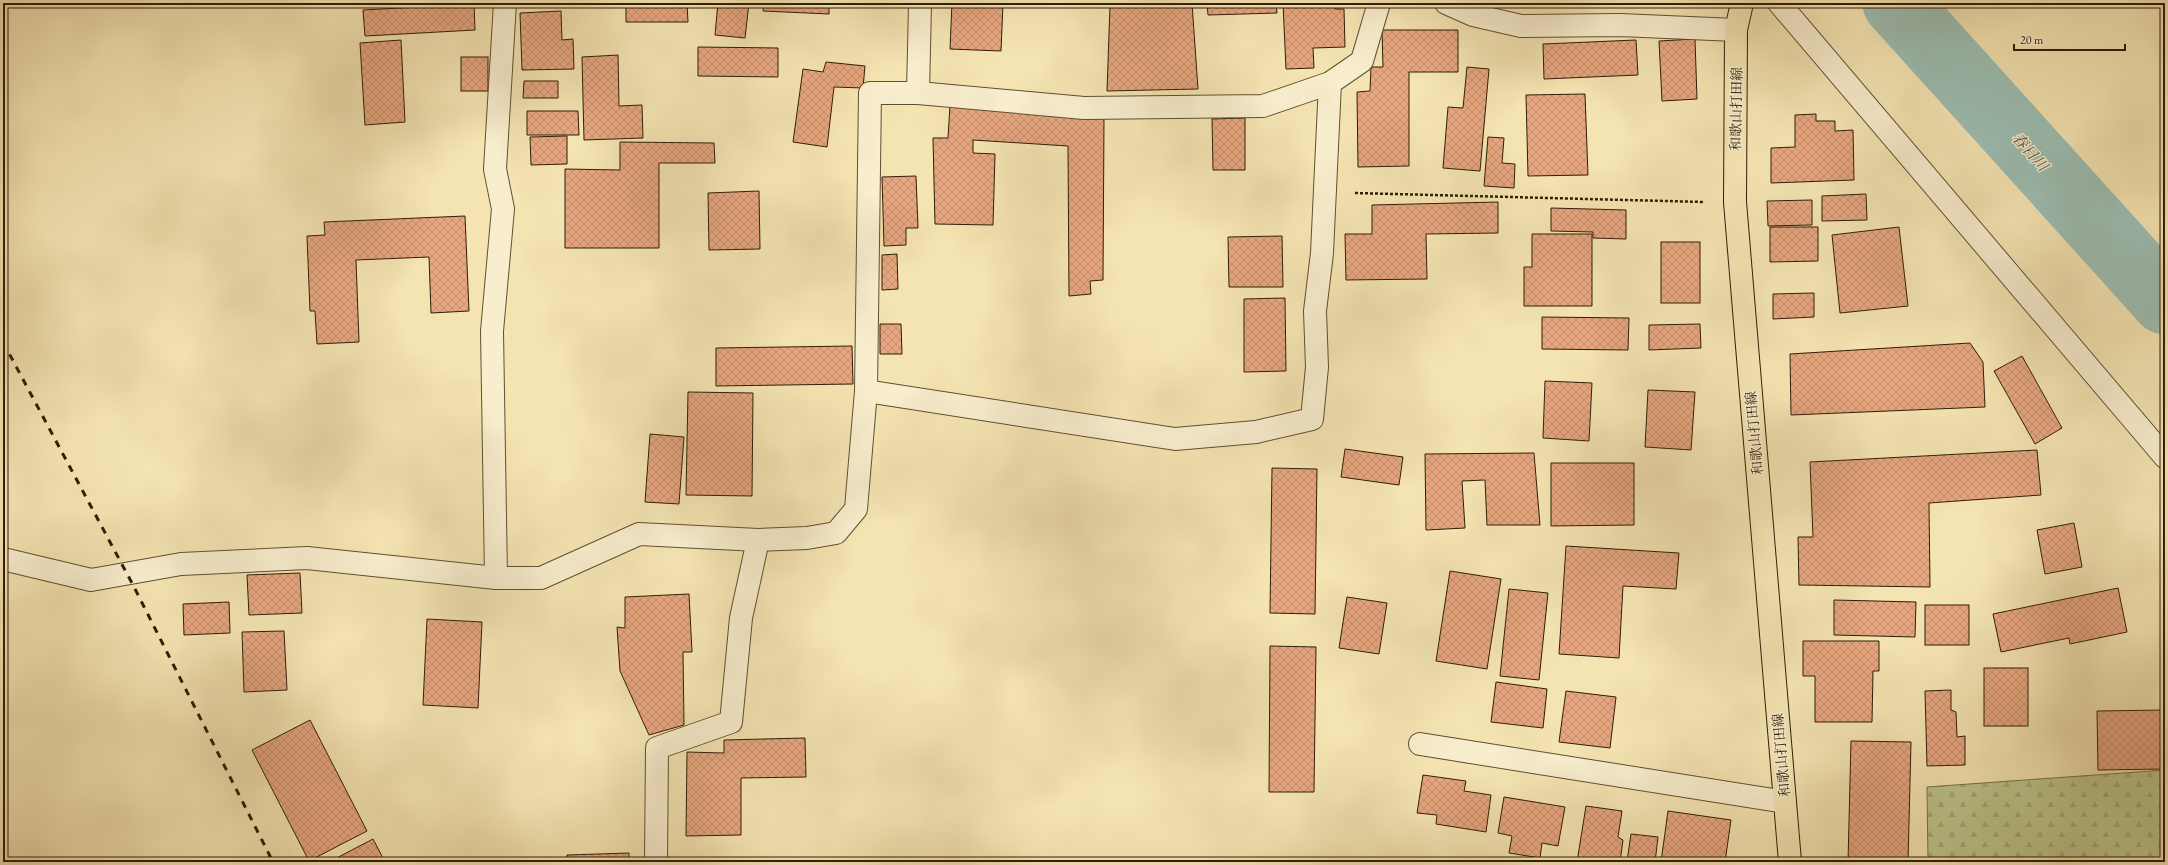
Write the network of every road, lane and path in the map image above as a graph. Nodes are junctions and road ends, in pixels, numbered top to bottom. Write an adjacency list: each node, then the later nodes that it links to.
1 (505, 3): 16 (street)
2 (920, 3): 9 (street)
3 (1379, 3): 8 (street)
4 (1446, 3): 7 (street)
5 (1742, 3): 7 (main road, 和歌山打田線)
6 (1779, 3): 13 (street)
7 (1736, 30): 11 (main road, 和歌山打田線)
8 (1330, 83): 9 (street); 10 (street)
9 (918, 93): 12 (street)
10 (1324, 192): 11 (path); 12 (street)
11 (1734, 202): 18 (main road, 和歌山打田線)
12 (866, 391): 14 (street)
13 (2165, 457)
14 (758, 540): 16 (street); 19 (street)
15 (3, 559): 16 (street)
16 (496, 578)
17 (1420, 744): 18 (street)
18 (1785, 802): 20 (main road, 和歌山打田線)
19 (656, 862)
20 (1790, 862)

